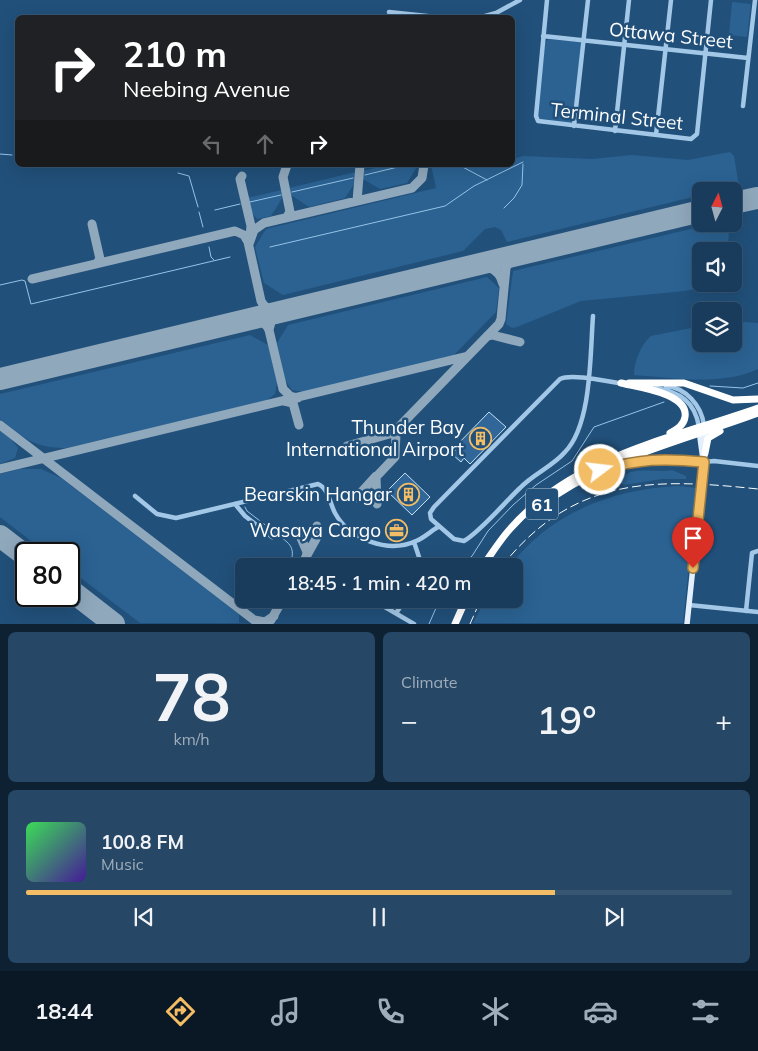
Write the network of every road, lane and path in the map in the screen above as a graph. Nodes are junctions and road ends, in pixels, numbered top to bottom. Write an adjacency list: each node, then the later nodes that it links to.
1 (520, 0): 10 (street)
2 (546, 0): 12 (street)
3 (588, 0): 13 (street)
4 (629, 0): 14 (street)
5 (671, 0): 15 (street)
6 (711, 0): 16 (street)
7 (754, 0): 11 (street)
8 (390, 12): 9 (street)
9 (418, 15)
10 (489, 15)
11 (755, 17): 17 (street)
12 (543, 36): 13 (street, Ottawa Street); 19 (street, Terminal Street)
13 (584, 41): 14 (street, Ottawa Street); 19 (street)
14 (625, 45): 15 (street, Ottawa Street); 20 (street)
15 (666, 49): 16 (street, Ottawa Street); 21 (street)
16 (706, 53): 17 (street, Ottawa Street); 21 (street, Terminal Street)
17 (748, 58): 18 (street, Ottawa Street)
18 (742, 106)
19 (574, 126): 20 (street, Terminal Street)
20 (615, 131): 21 (street, Terminal Street)
21 (656, 135)
22 (593, 316): 23 (street)
23 (588, 379): 24 (street); 35 (street); 35 (street)
24 (621, 383): 25 (highway); 27 (street); 28 (highway)
25 (758, 399)
26 (757, 411): 27 (highway, 61); 29 (highway)
27 (701, 429): 28 (highway, 61); 29 (main road); 30 (main road); 32 (highway, 61)
28 (633, 449): 38 (highway, 61)
29 (705, 453): 30 (main road)
30 (704, 462): 31 (street); 32 (highway); 42 (main road)
31 (758, 466)
32 (600, 470): 38 (highway, 61)
33 (135, 496): 34 (street)
34 (235, 504): 36 (street); 37 (street)
35 (438, 527): 37 (street)
36 (272, 537)
37 (414, 542): 40 (street)
38 (494, 551): 41 (highway, 61)
39 (758, 551): 46 (street)
40 (419, 558)
41 (489, 558)
42 (689, 605): 46 (street); 51 (main road)
43 (389, 608): 47 (street)
44 (399, 608): 47 (street)
45 (462, 608): 50 (highway)
46 (746, 611): 48 (street)
47 (397, 612): 49 (street)
48 (758, 612)
49 (414, 624)
50 (455, 624)
51 (687, 624)

